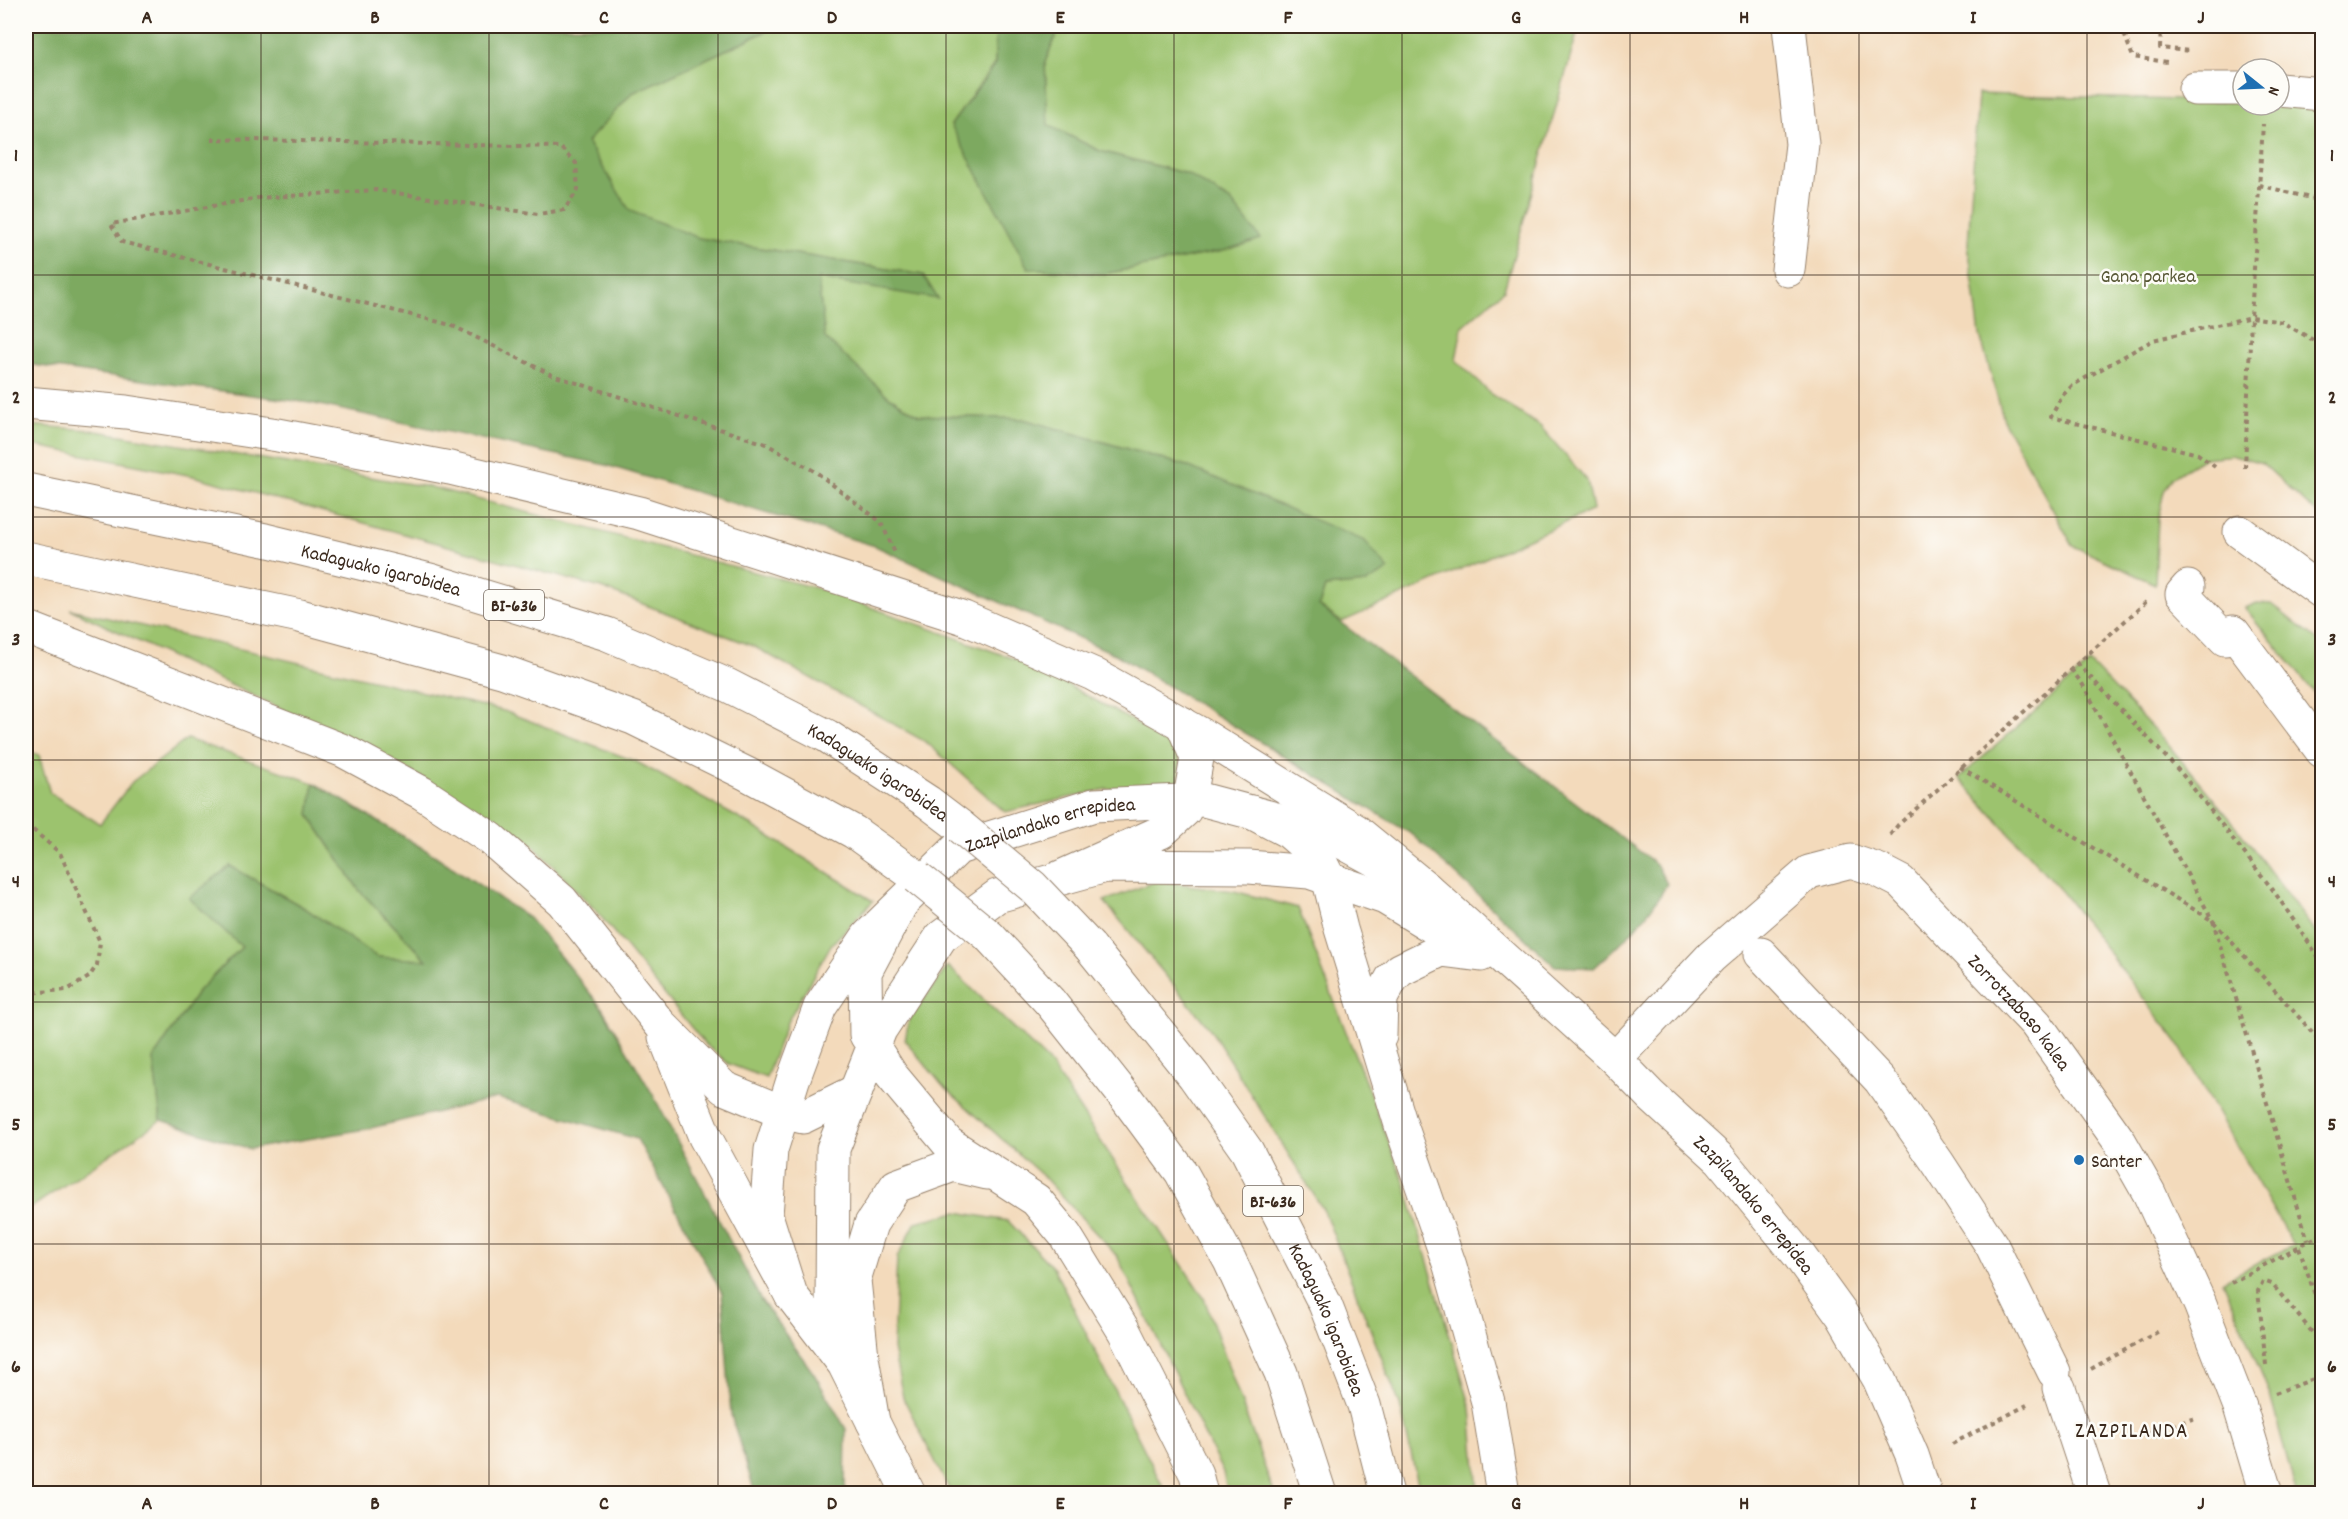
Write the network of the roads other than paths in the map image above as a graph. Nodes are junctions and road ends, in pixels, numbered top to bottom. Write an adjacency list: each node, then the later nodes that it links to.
1 (1789, 26): 6 (main road)
2 (2186, 76): 3 (main road)
3 (2231, 86)
4 (2322, 94): 5 (main road)
5 (2291, 99)
6 (1788, 270)
7 (26, 403): 14 (main road)
8 (26, 490): 38 (main road, Kadaguako igarobidea / BI-636, bridge)
9 (2240, 532): 12 (main road)
10 (26, 558): 21 (main road)
11 (2188, 587): 15 (main road)
12 (2322, 592)
13 (26, 627): 25 (main road)
14 (1182, 723): 16 (main road); 20 (main road)
15 (2322, 751)
16 (1188, 800): 17 (main road, Zazpilandako errepidea); 19 (main road); 21 (main road, Zazpilandako errepidea)
17 (1251, 812): 18 (main road); 20 (main road, Zazpilandako errepidea)
18 (1328, 877): 19 (main road, Zazpilandako errepidea); 23 (main road, Zazpilandako errepidea); 27 (main road)
19 (1054, 880): 26 (main road, Zazpilandako errepidea)
20 (1426, 888): 24 (main road, Zazpilandako errepidea)
21 (909, 890): 26 (main road); 30 (main road, Zazpilandako errepidea); 37 (main road, bridge)
22 (1761, 954): 41 (main road)
23 (1481, 956): 24 (main road, Zazpilandako errepidea); 27 (main road)
24 (1512, 966): 28 (main road, Zazpilandako errepidea)
25 (660, 1024): 30 (main road); 32 (main road)
26 (874, 1049): 29 (main road, Zazpilandako errepidea); 31 (main road)
27 (1380, 1053): 39 (main road)
28 (1615, 1059): 40 (main road, Zazpilandako errepidea); 42 (main road, Zorrotzabaso kalea)
29 (856, 1091): 30 (main road); 33 (main road, Zazpilandako errepidea)
30 (782, 1112): 32 (main road, Zazpilandako errepidea)
31 (994, 1174): 34 (main road); 36 (main road)
32 (791, 1295): 33 (main road, Zazpilandako errepidea)
33 (844, 1364): 34 (main road, Zazpilandako errepidea)
34 (873, 1422): 35 (main road, Zazpilandako errepidea)
35 (909, 1494)
36 (1201, 1494)
37 (1320, 1494)
38 (1387, 1494)
39 (1503, 1494)
40 (1925, 1494)
41 (2094, 1494)
42 (2266, 1494)

